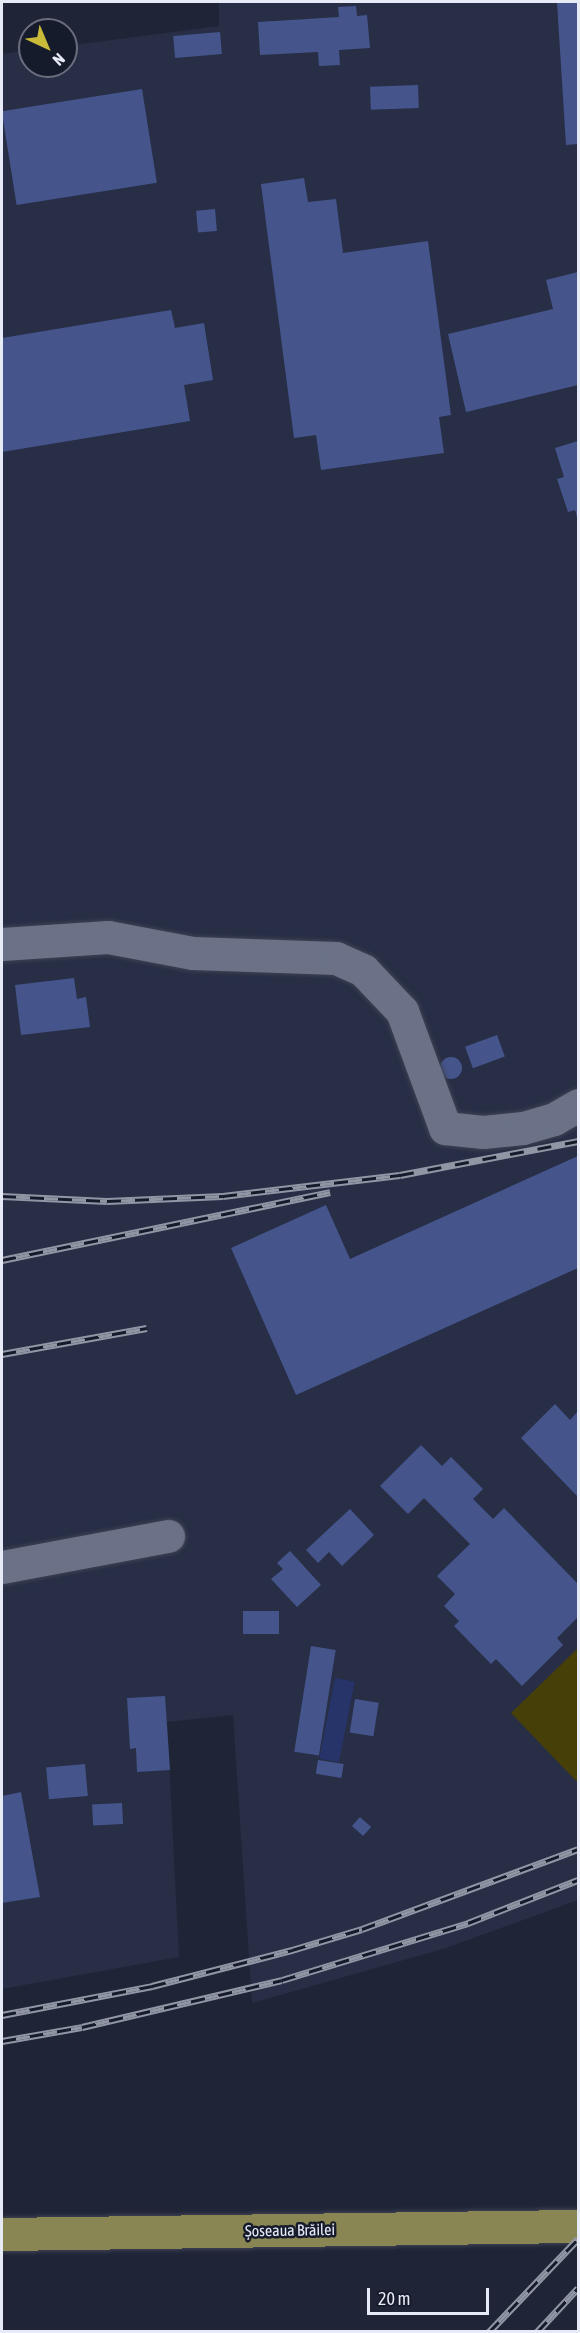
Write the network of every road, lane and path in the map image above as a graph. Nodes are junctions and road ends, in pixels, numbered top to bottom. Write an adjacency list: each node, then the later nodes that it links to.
1 (2, 944): 2 (lane)
2 (579, 1105)
3 (168, 1536): 4 (lane)
4 (2, 1567)
5 (579, 2226): 6 (main road, Șoseaua Brăilei)
6 (2, 2234)

